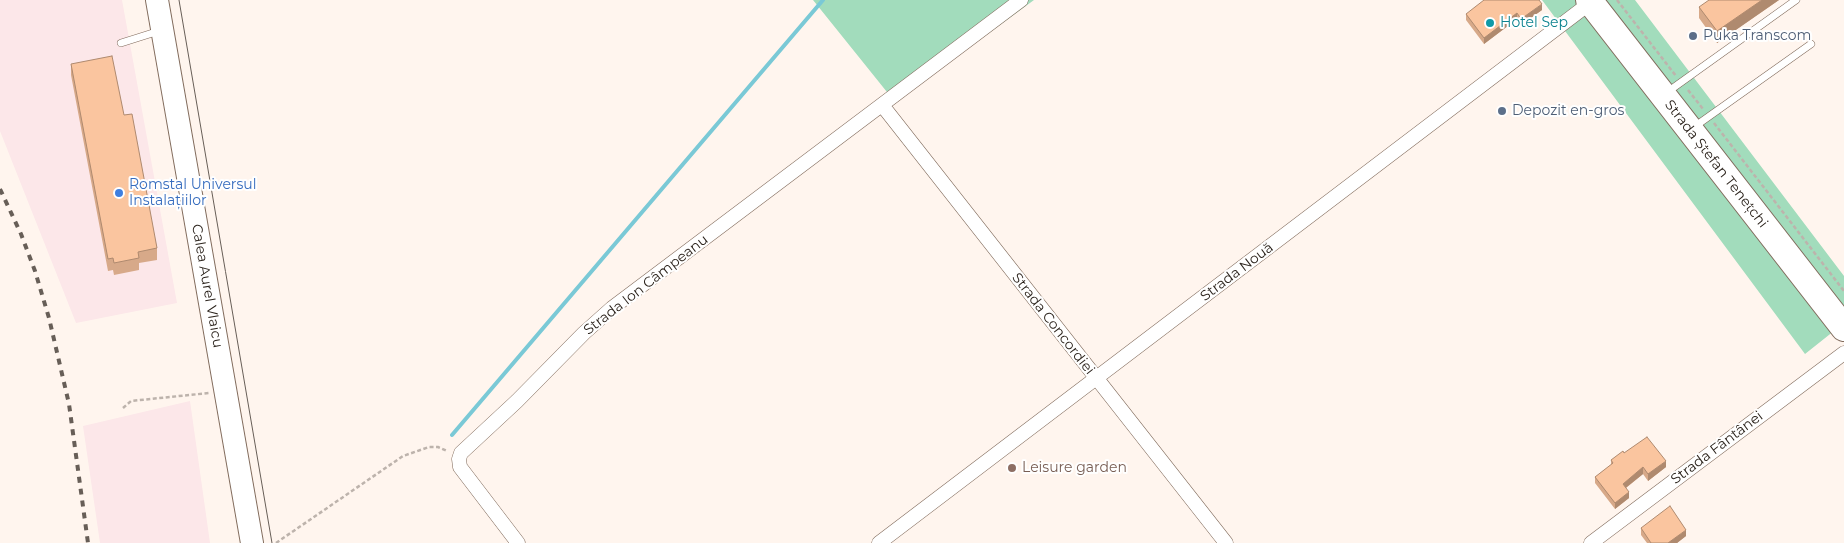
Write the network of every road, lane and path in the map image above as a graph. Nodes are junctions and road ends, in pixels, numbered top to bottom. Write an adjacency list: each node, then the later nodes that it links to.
1 (157, 0): 6 (main road, Calea Aurel Vlaicu)
2 (1021, 0): 10 (street, Strada Ion Câmpeanu)
3 (1617, 0): 9 (path)
4 (1796, 0): 9 (lane)
5 (1591, 1): 9 (highway, Strada Ștefan Tenețchi); 15 (street, Strada Nouă)
6 (162, 30): 7 (lane); 16 (main road, Calea Aurel Vlaicu)
7 (121, 42)
8 (1811, 44): 11 (lane)
9 (1672, 88): 11 (highway, Strada Ștefan Tenețchi); 11 (path)
10 (882, 105): 15 (street, Strada Concordiei); 18 (street, Strada Ion Câmpeanu)
11 (1699, 123): 12 (path); 13 (highway, Strada Ștefan Tenețchi)
12 (1844, 291)
13 (1844, 328)
14 (1844, 353): 24 (street, Strada Fântânei)
15 (1096, 380): 22 (street, Strada Nouă); 23 (street, Strada Concordiei)
16 (226, 392): 17 (path); 19 (main road, Calea Aurel Vlaicu)
17 (123, 408)
18 (459, 459): 20 (path); 21 (street)
19 (252, 543)
20 (276, 543)
21 (518, 543)
22 (879, 543)
23 (1226, 543)
24 (1591, 543)

